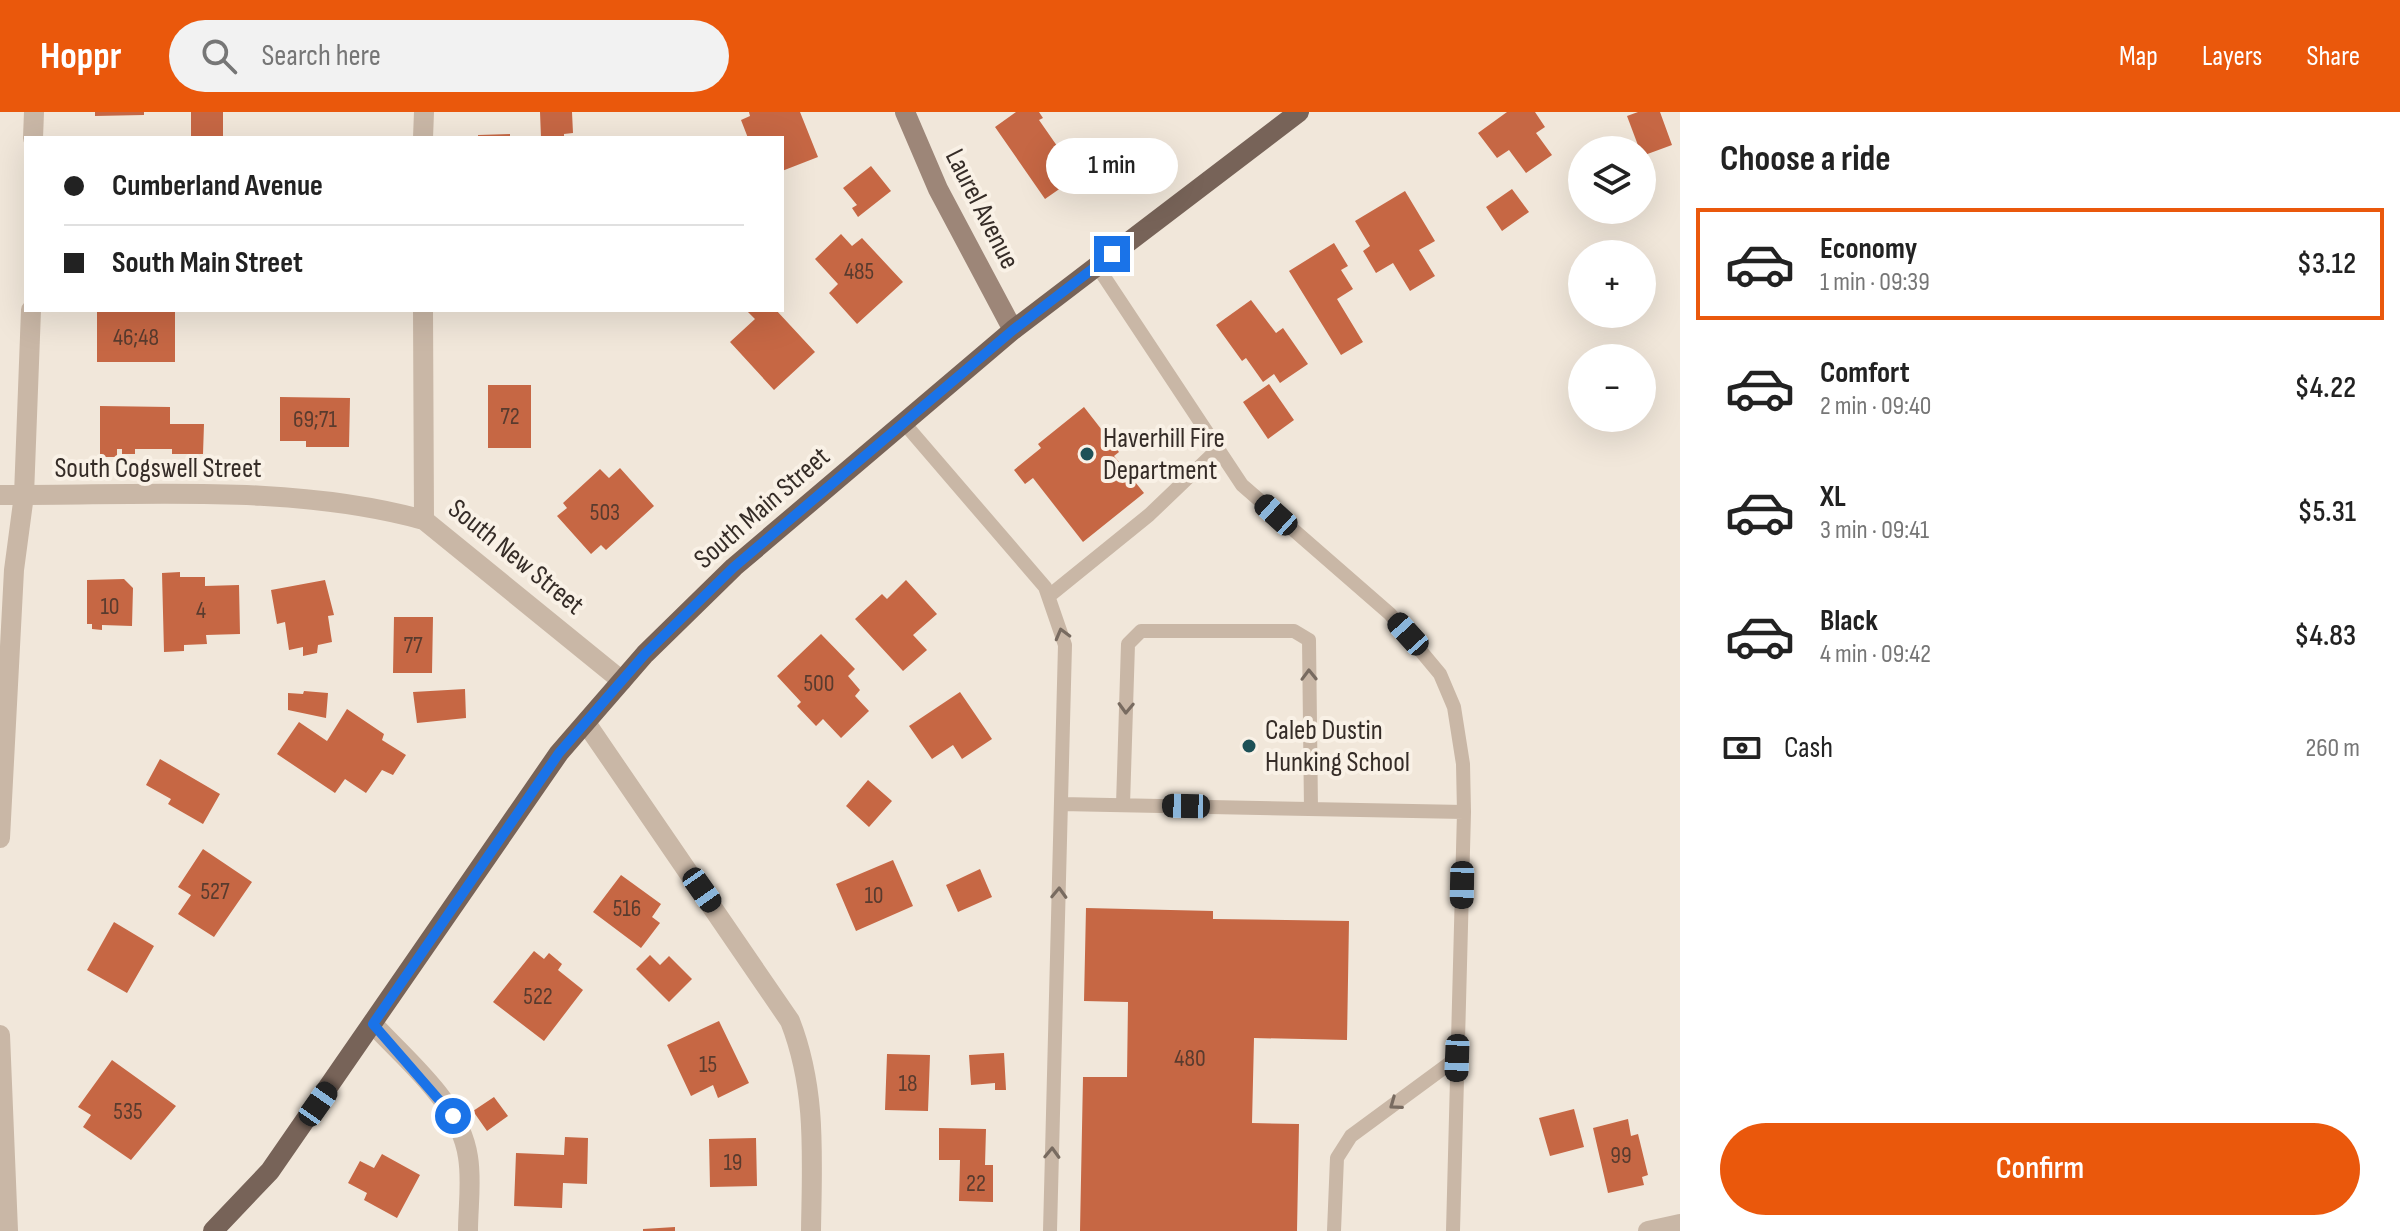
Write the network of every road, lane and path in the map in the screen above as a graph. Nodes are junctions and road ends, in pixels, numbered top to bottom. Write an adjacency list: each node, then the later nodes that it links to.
1 (34, 112): 5 (street)
2 (424, 112): 6 (street)
3 (905, 112): 10 (main road, Laurel Avenue)
4 (1299, 112): 7 (main road, South Main Street)
5 (33, 136)
6 (423, 136)
7 (1097, 266): 10 (main road, South Main Street); 12 (lane)
8 (31, 312): 14 (street)
9 (423, 312): 15 (street, South New Street)
10 (1013, 330): 11 (main road, South Main Street)
11 (904, 423): 16 (lane); 17 (main road, South Main Street)
12 (1218, 449): 16 (lane); 22 (lane)
13 (0, 495): 14 (street, South Cogswell Street)
14 (24, 495): 15 (street, South Cogswell Street); 23 (street)
15 (424, 520): 17 (street, South New Street)
16 (1049, 596): 19 (lane, one-way to 16)
17 (622, 681): 18 (main road, South Main Street)
18 (586, 723): 24 (main road, South Main Street); 31 (street)
19 (1061, 804): 20 (lane); 32 (lane, one-way to 19)
20 (1123, 805): 21 (lane); 21 (lane, one-way to 20)
21 (1311, 809): 22 (lane)
22 (1464, 812): 26 (lane)
23 (0, 838)
24 (373, 1024): 29 (main road, South Main Street); 30 (street)
25 (0, 1035): 28 (street)
26 (1457, 1058): 33 (lane, one-way to 33); 34 (lane)
27 (1680, 1224): 35 (street)
28 (8, 1231)
29 (213, 1231)
30 (468, 1231)
31 (811, 1231)
32 (1050, 1231)
33 (1334, 1231)
34 (1453, 1231)
35 (1648, 1231)

